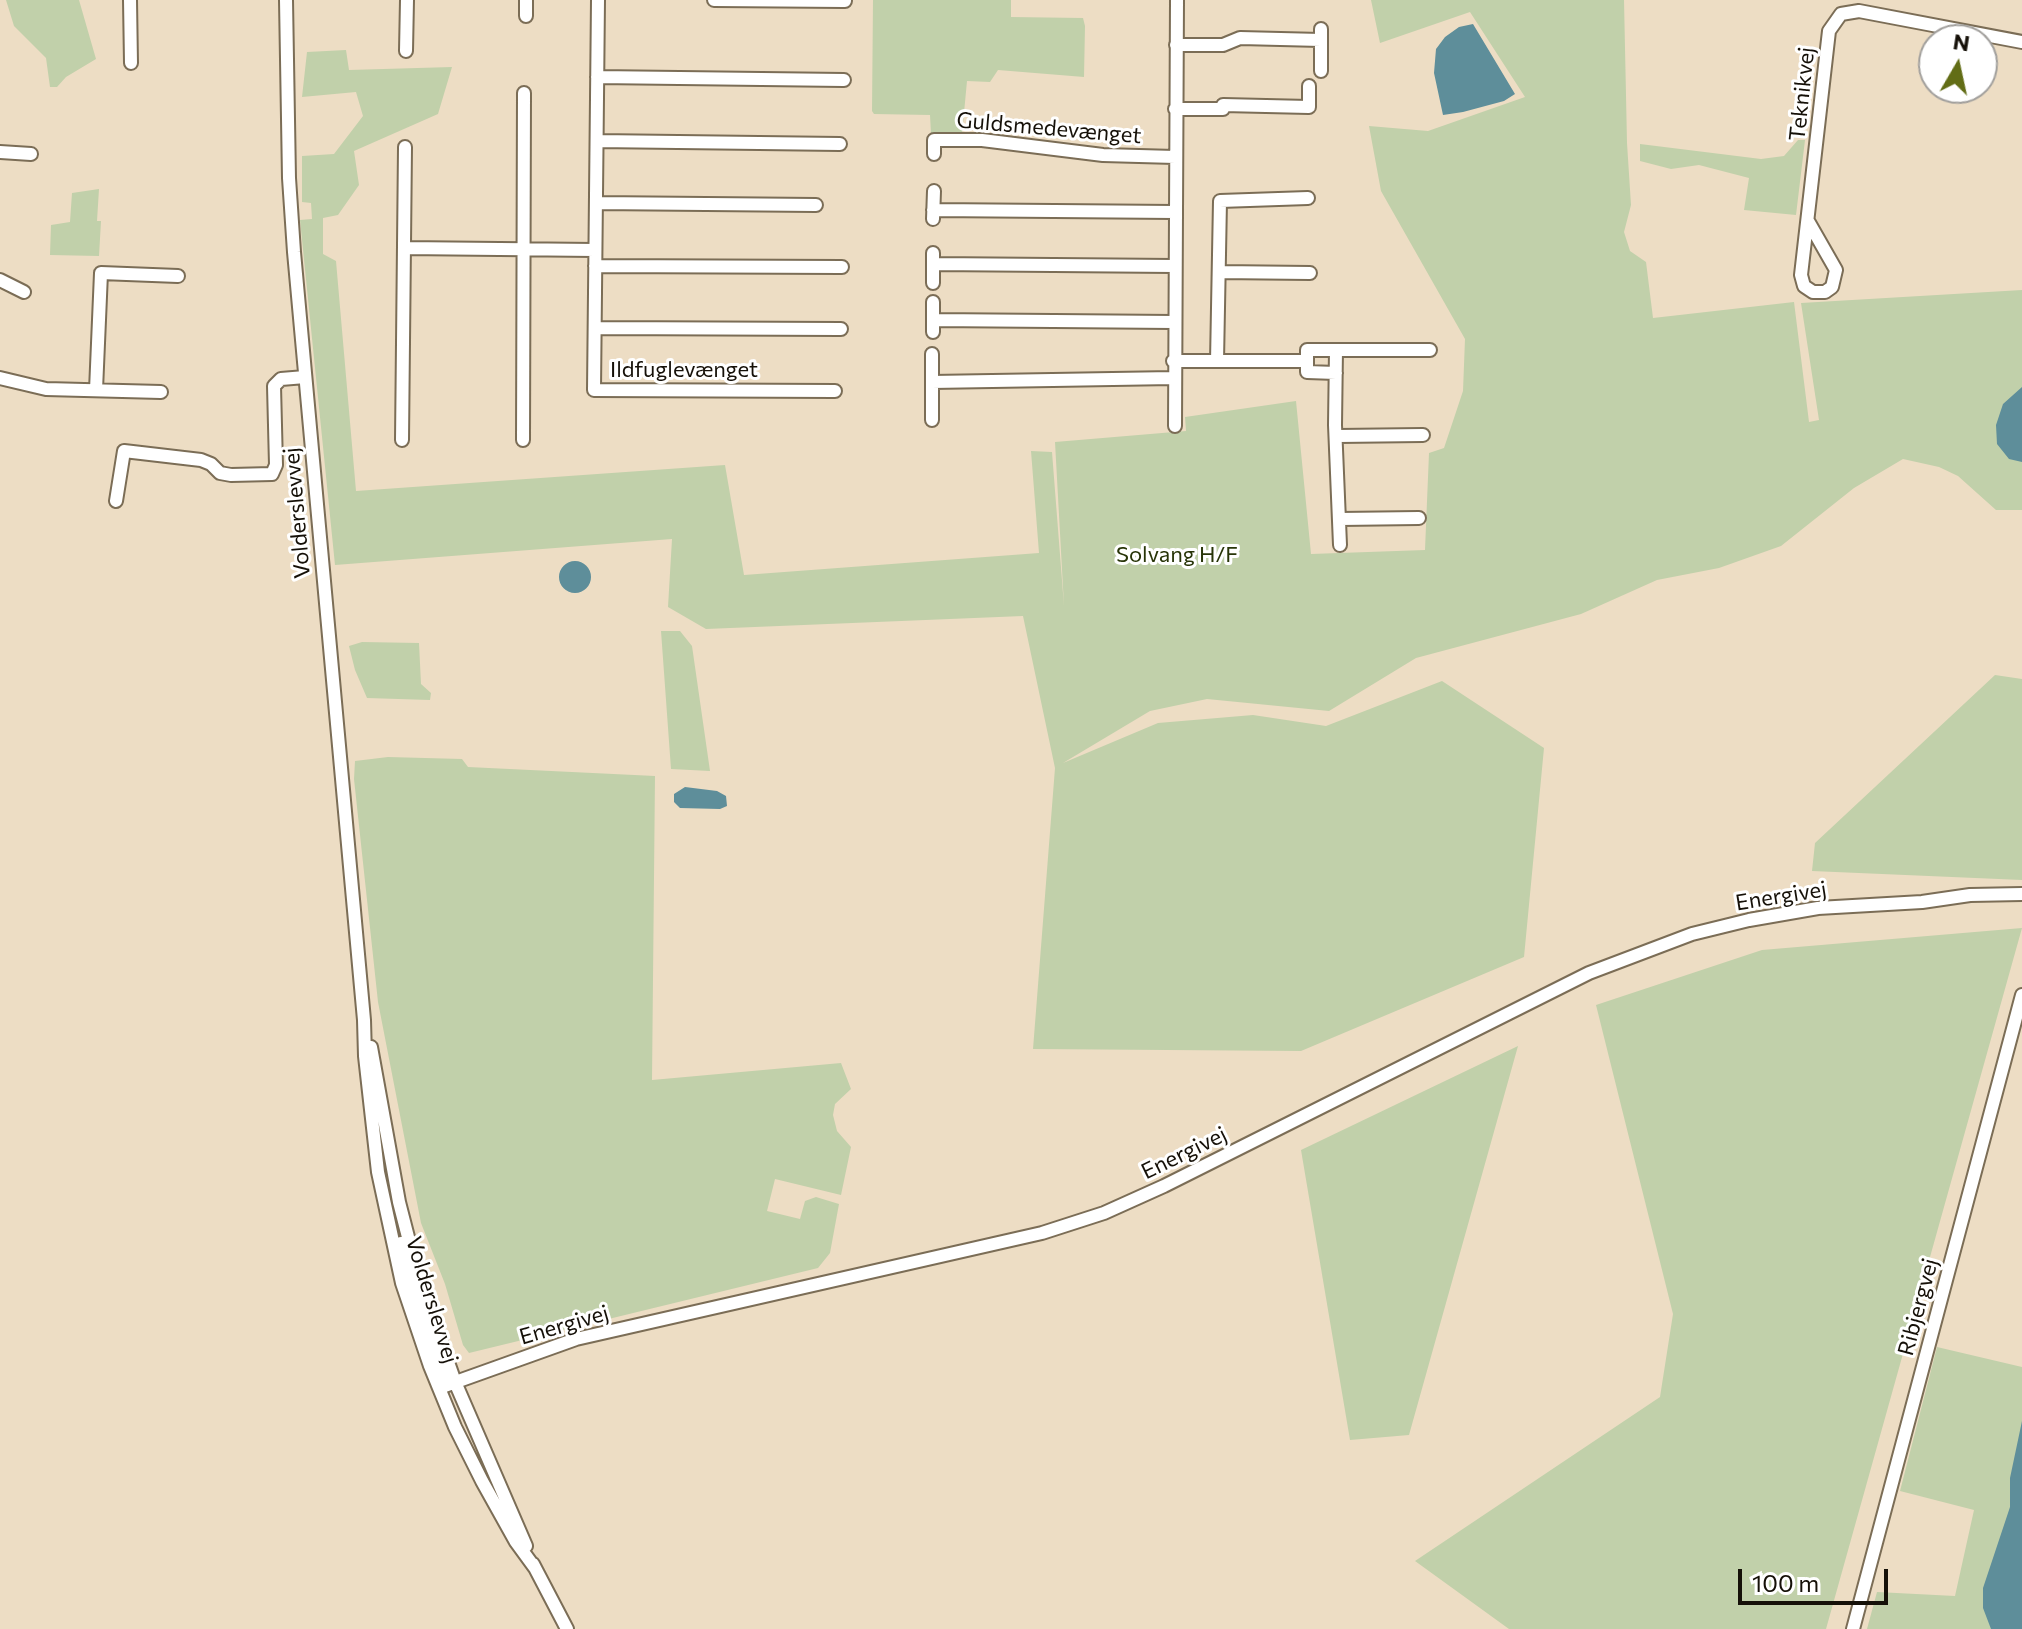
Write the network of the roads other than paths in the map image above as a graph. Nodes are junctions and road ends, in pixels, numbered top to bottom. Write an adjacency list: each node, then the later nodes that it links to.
1 (130, 0): 14 (street)
2 (286, 0): 57 (street, Volderslevvej)
3 (407, 0): 13 (street)
4 (526, 0): 10 (street)
5 (598, 0): 16 (street, Ildfuglevænget)
6 (714, 0): 7 (street)
7 (831, 0): 9 (street)
8 (1177, 0): 12 (street, Guldsmedevænget)
9 (845, 1)
10 (526, 16)
11 (2022, 42): 33 (street, Teknikvej)
12 (1176, 45): 15 (street); 20 (street, Guldsmedevænget)
13 (406, 51)
14 (131, 63)
15 (1321, 71)
16 (597, 77): 17 (street); 21 (street, Ildfuglevænget)
17 (844, 80)
18 (1309, 86): 20 (street)
19 (524, 93): 35 (street)
20 (1175, 109): 27 (street, Guldsmedevænget)
21 (597, 141): 22 (street); 30 (street, Ildfuglevænget)
22 (840, 144)
23 (405, 147): 34 (street)
24 (0, 152): 25 (street)
25 (31, 154)
26 (934, 154): 27 (street, Guldsmedevænget)
27 (1175, 157): 32 (street, Guldsmedevænget)
28 (934, 191): 32 (street)
29 (1308, 198): 40 (street)
30 (596, 203): 31 (street); 36 (street, Ildfuglevænget)
31 (816, 205)
32 (1175, 212): 38 (street, Guldsmedevænget)
33 (1808, 221): 33 (street, Teknikvej)
34 (404, 248): 35 (street); 68 (street)
35 (524, 249): 36 (street); 69 (street)
36 (595, 250): 37 (street, Ildfuglevænget)
37 (595, 266): 39 (street); 48 (street, Ildfuglevænget)
38 (1174, 266): 44 (street); 47 (street, Guldsmedevænget)
39 (842, 267)
40 (1219, 272): 41 (street); 54 (street)
41 (1310, 273)
42 (178, 276): 61 (street)
43 (0, 280): 45 (street)
44 (933, 283)
45 (24, 292)
46 (933, 302): 47 (street)
47 (1174, 322): 53 (street, Guldsmedevænget)
48 (595, 328): 49 (street, Ildfuglevænget); 62 (street, Ildfuglevænget)
49 (841, 329)
50 (1336, 350): 51 (street); 55 (street); 56 (street)
51 (1430, 350)
52 (932, 354): 60 (street)
53 (1173, 361): 54 (street); 59 (street, Guldsmedevænget)
54 (1217, 361): 55 (street)
55 (1307, 361): 56 (street)
56 (1336, 373): 67 (street)
57 (305, 377): 70 (street); 76 (street, Volderslevvej)
58 (0, 378): 61 (street)
59 (1173, 378): 60 (street); 65 (street, Guldsmedevænget)
60 (932, 382): 64 (street)
61 (96, 390): 63 (street)
62 (835, 391)
63 (161, 392)
64 (932, 420)
65 (1175, 426)
66 (1423, 435): 67 (street)
67 (1338, 436): 72 (street)
68 (402, 440)
69 (523, 440)
70 (116, 501)
71 (1419, 518): 72 (street)
72 (1340, 519): 73 (street)
73 (1340, 545)
74 (2022, 896): 78 (street, Energivej)
75 (2022, 995): 82 (street, Ribjergvej)
76 (364, 1020): 77 (street, Volderslevvej); 78 (street, Volderslevvej)
77 (375, 1149): 78 (street); 79 (street, Volderslevvej)
78 (455, 1382): 79 (street, Energivej); 80 (street, Volderslevvej)
79 (439, 1388): 80 (street, Volderslevvej)
80 (535, 1568): 81 (street, Volderslevvej)
81 (567, 1629)
82 (1853, 1629)

